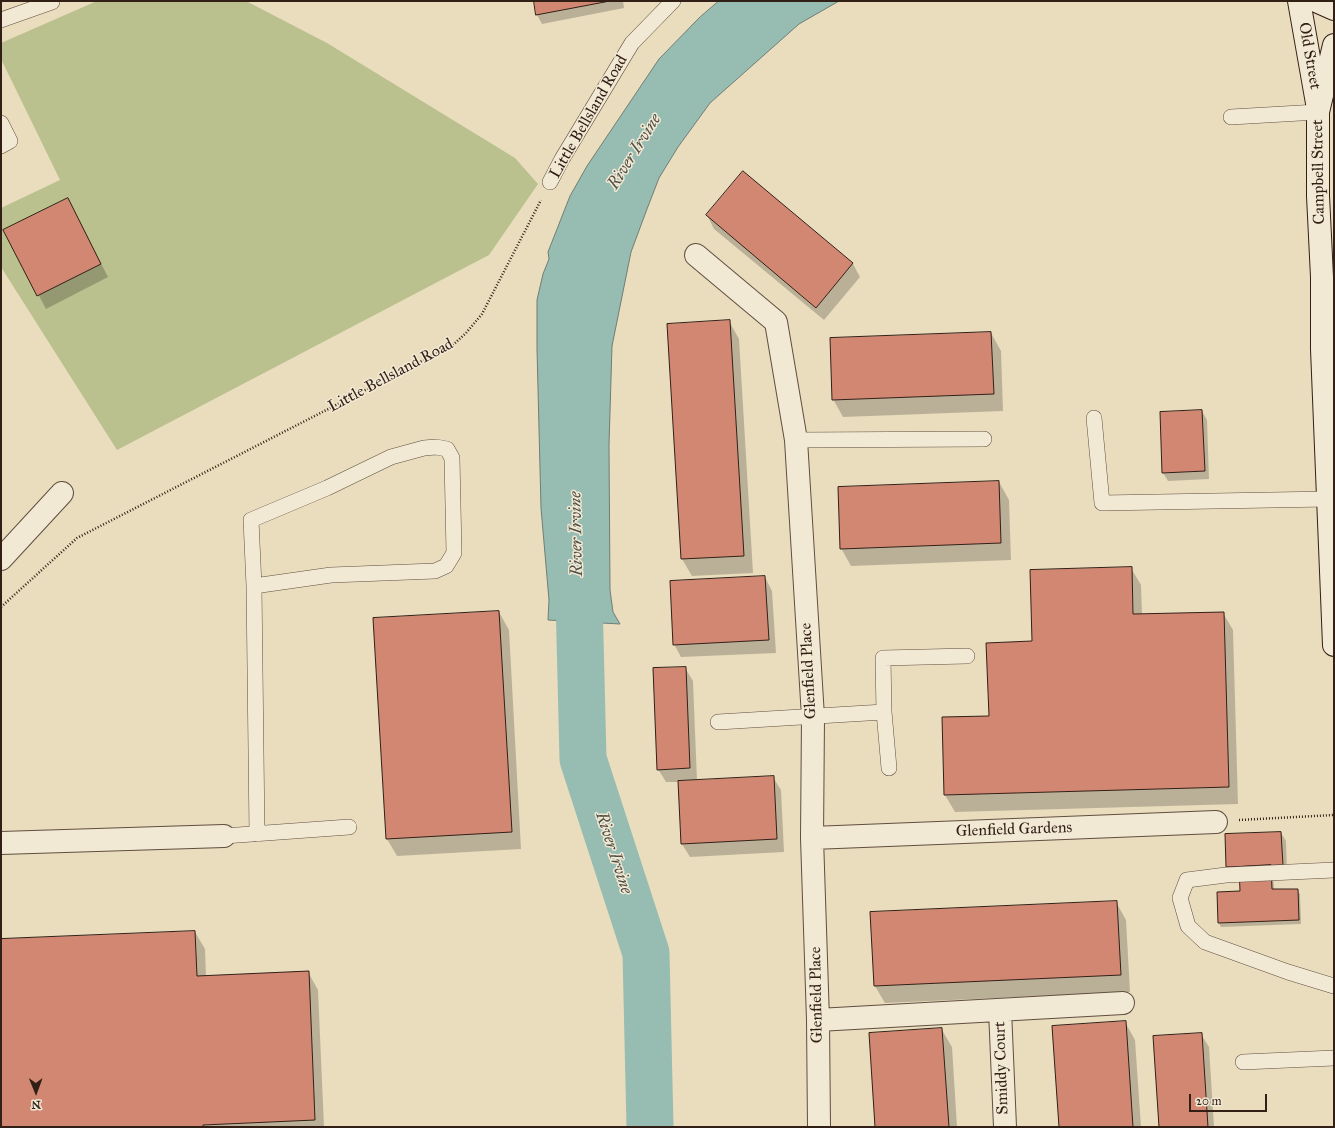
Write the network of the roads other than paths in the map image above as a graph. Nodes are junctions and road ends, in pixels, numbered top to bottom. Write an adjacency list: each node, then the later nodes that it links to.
1 (673, 1): 13 (lane, Little Bellsland Road)
2 (1299, 1): 9 (street, Old Street)
3 (1316, 1): 5 (street, Old Street)
4 (52, 2): 6 (lane)
5 (1334, 9)
6 (1, 20)
7 (1334, 45): 8 (street, Campbell Street)
8 (1330, 82): 9 (street, Campbell Street)
9 (1318, 112): 10 (lane); 15 (street, Campbell Street)
10 (1232, 117)
11 (1, 123): 12 (lane)
12 (1, 146)
13 (550, 182)
14 (696, 255): 18 (street, Glenfield Place)
15 (1328, 277): 20 (street, Campbell Street)
16 (1094, 418): 20 (lane)
17 (984, 439): 18 (lane)
18 (796, 440): 26 (street, Glenfield Place)
19 (62, 493): 21 (street)
20 (1328, 499): 23 (street, Campbell Street)
21 (1, 559)
22 (254, 586): 22 (lane); 31 (lane)
23 (1334, 645)
24 (968, 656): 25 (lane)
25 (884, 712): 26 (lane); 28 (lane)
26 (812, 717): 27 (lane); 33 (street, Glenfield Place)
27 (718, 722)
28 (889, 768)
29 (1216, 822): 33 (street, Glenfield Gardens)
30 (349, 827): 31 (lane)
31 (257, 834): 32 (lane)
32 (224, 836): 34 (street)
33 (812, 838): 39 (street, Glenfield Place)
34 (1, 843)
35 (1334, 870): 36 (lane)
36 (1334, 986)
37 (1123, 1003): 38 (street)
38 (1000, 1010): 39 (street); 43 (street, Smiddy Court)
39 (818, 1020): 42 (street, Glenfield Place)
40 (1334, 1058): 41 (lane)
41 (1243, 1062)
42 (819, 1127)
43 (1004, 1127)

